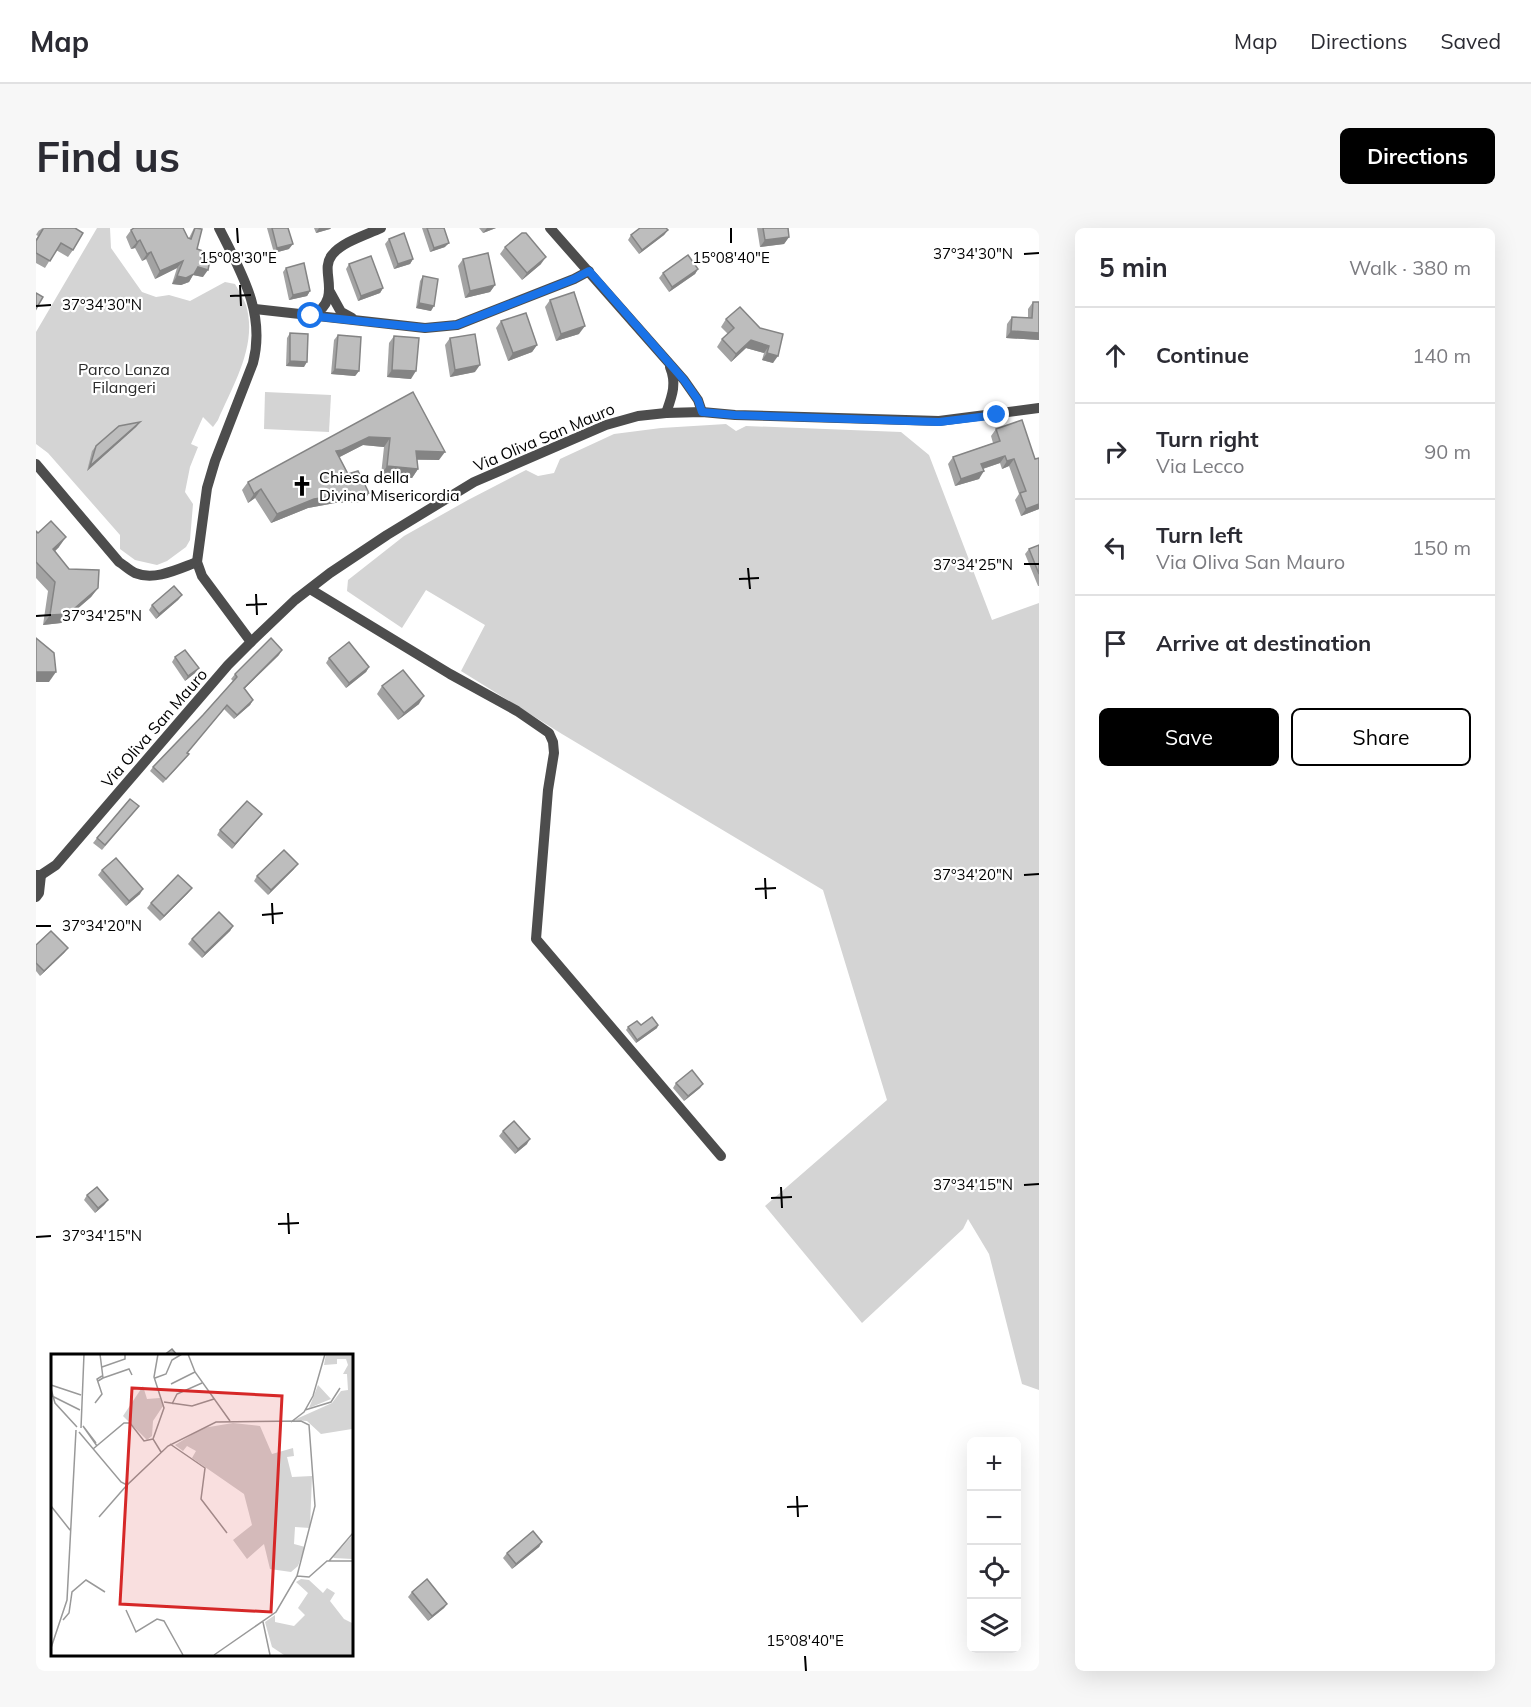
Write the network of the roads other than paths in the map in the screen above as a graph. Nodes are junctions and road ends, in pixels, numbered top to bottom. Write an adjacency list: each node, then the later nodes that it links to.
1 (219, 228): 6 (street)
2 (381, 228): 5 (street)
3 (550, 228): 4 (street)
4 (589, 271): 8 (street); 9 (street)
5 (330, 292): 7 (street); 8 (street)
6 (255, 309): 7 (street); 14 (street)
7 (311, 316): 8 (street)
8 (358, 321)
9 (669, 363): 11 (street); 12 (street)
10 (1039, 408): 11 (street, Via Oliva San Mauro)
11 (702, 412): 12 (street, Via Oliva San Mauro)
12 (666, 413): 15 (street, Via Oliva San Mauro)
13 (36, 464): 14 (street)
14 (197, 562): 16 (street)
15 (310, 589): 16 (street, Via Oliva San Mauro); 19 (street)
16 (250, 642): 17 (street, Via Oliva San Mauro)
17 (39, 875): 18 (street)
18 (36, 897)
19 (721, 1156)

